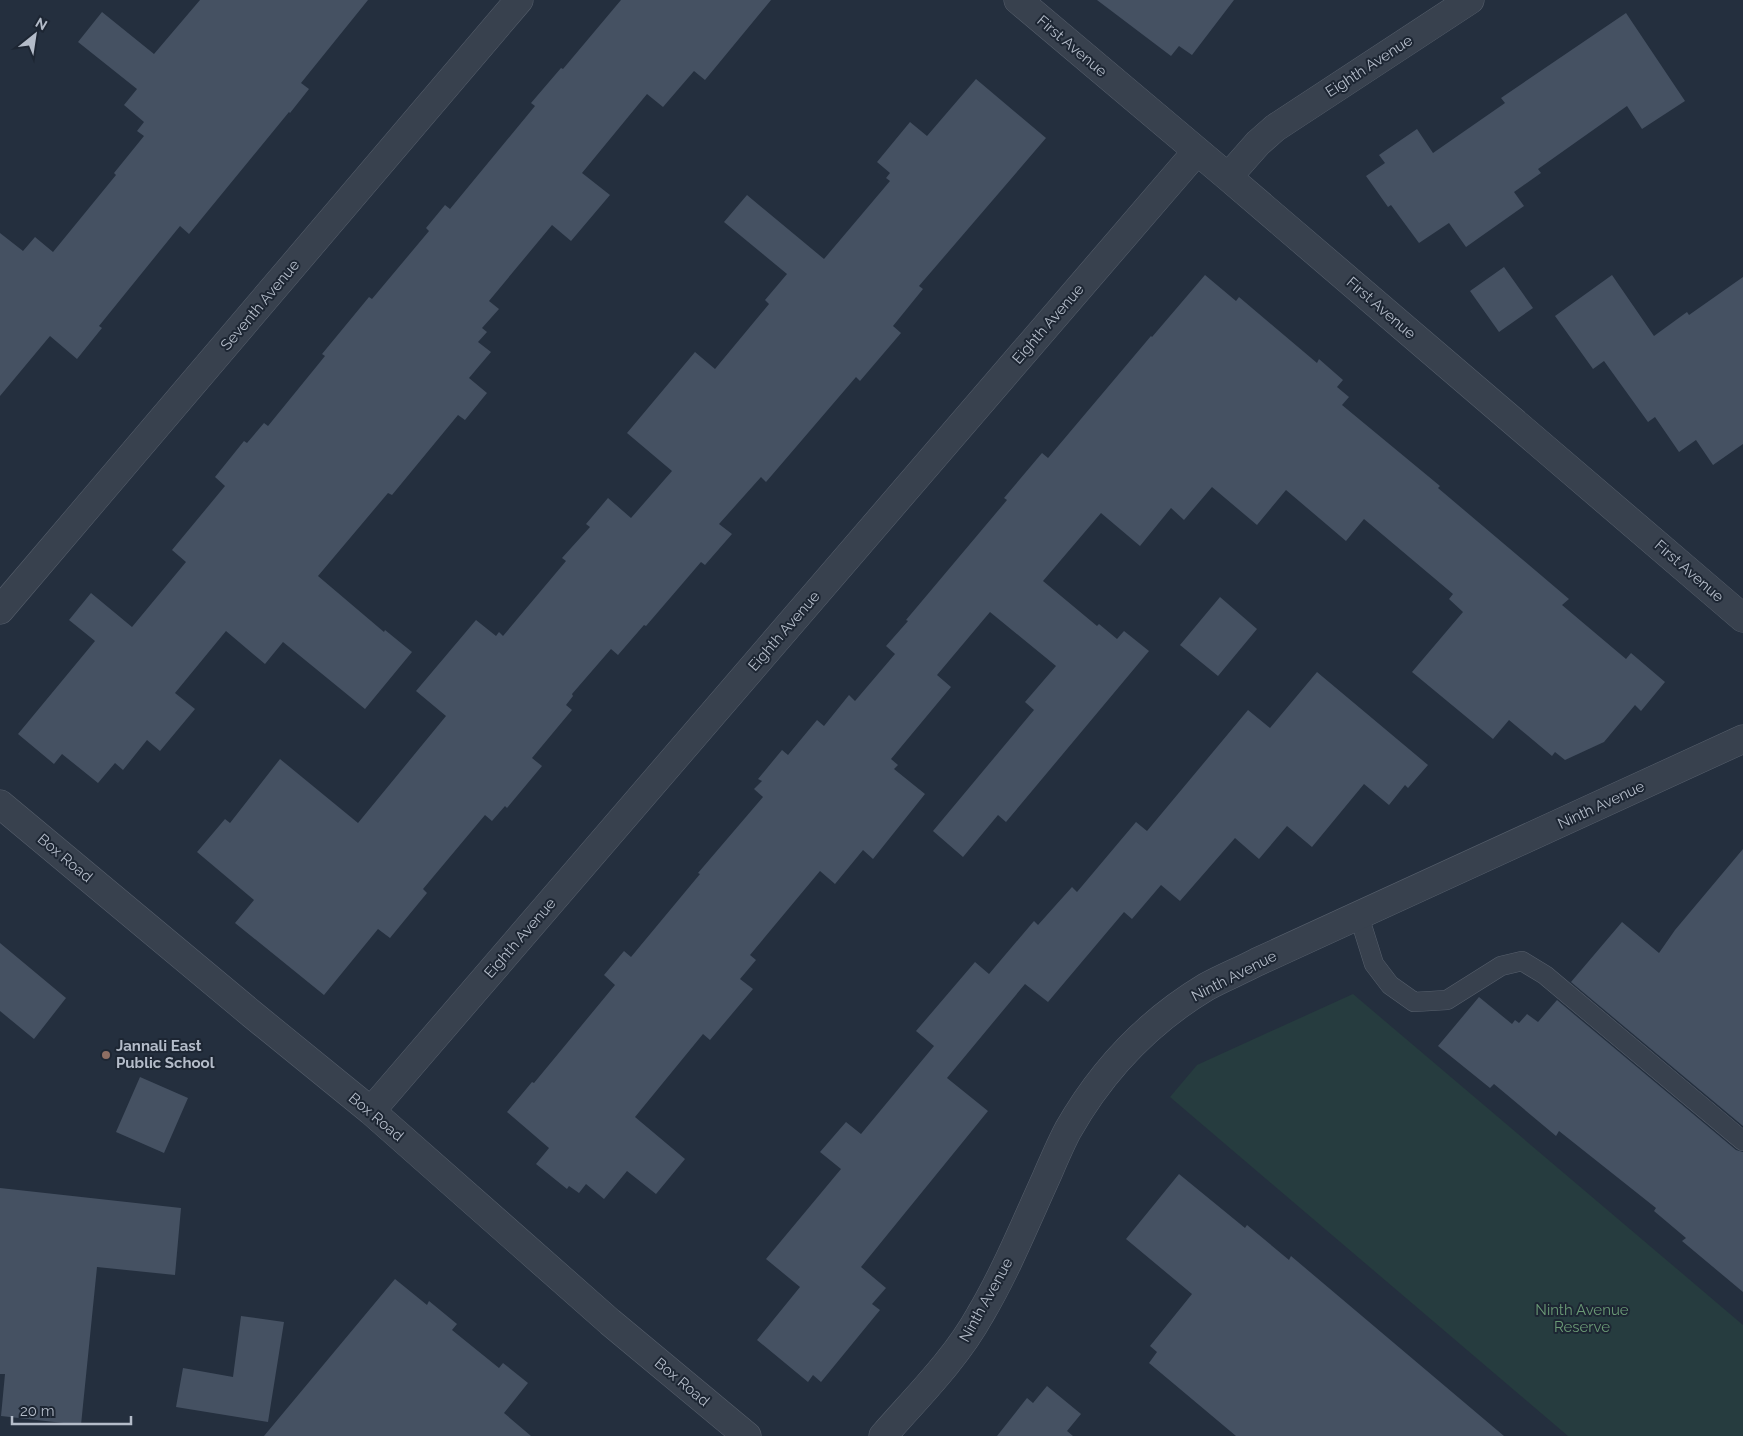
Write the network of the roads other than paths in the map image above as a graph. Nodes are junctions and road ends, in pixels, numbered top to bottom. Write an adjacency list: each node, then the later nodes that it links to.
1 (519, 0): 6 (street, Seventh Avenue)
2 (1018, 0): 4 (street, First Avenue)
3 (1470, 0): 5 (street, Eighth Avenue)
4 (1197, 151): 5 (street, First Avenue); 11 (street, Eighth Avenue)
5 (1228, 177): 7 (street, First Avenue)
6 (0, 610)
7 (1743, 618)
8 (1743, 739): 10 (street, Ninth Avenue)
9 (0, 804): 11 (street, Box Road)
10 (1360, 916): 12 (lane); 14 (street, Ninth Avenue)
11 (371, 1111): 13 (street, Box Road)
12 (1743, 1141)
13 (747, 1436)
14 (884, 1436)

